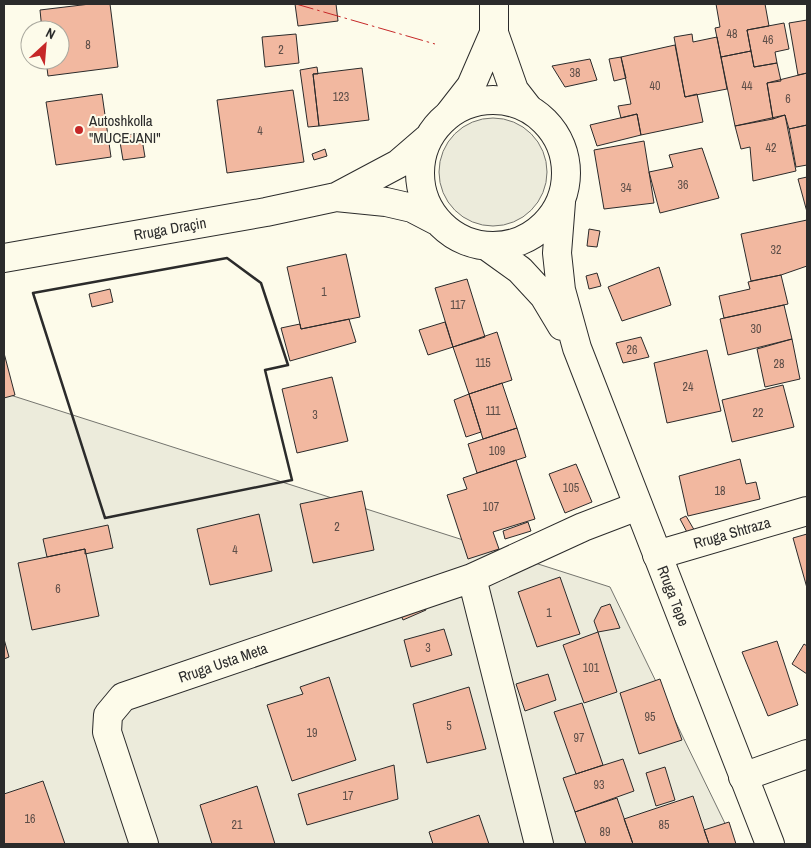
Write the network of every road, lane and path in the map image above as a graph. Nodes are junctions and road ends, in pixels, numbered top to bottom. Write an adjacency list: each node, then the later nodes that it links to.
1 (494, 4): 2 (main road, Rruga Tepe)
2 (494, 33): 3 (main road, Rruga Tepe); 4 (main road, Rruga Tepe)
3 (528, 108): 4 (main road, Rruga Tepe); 7 (main road, Rruga Tepe)
4 (450, 113): 5 (main road, Rruga Tepe)
5 (427, 140): 6 (main road, Rruga Draçin); 8 (main road, Rruga Tepe)
6 (336, 197): 8 (main road, Rruga Draçin); 10 (main road, Rruga Draçin)
7 (561, 202): 9 (main road, Rruga Tepe); 11 (main road, Rruga Tepe)
8 (436, 221): 9 (main road, Rruga Tepe)
9 (488, 247): 11 (main road, Rruga Tepe)
10 (4, 258)
11 (577, 348): 12 (main road, Rruga Tepe)
12 (638, 506): 14 (main road, Rruga Tepe); 15 (main road, Rruga Usta Meta)
13 (807, 511): 14 (main road, Rruga Shtraza)
14 (657, 556): 17 (main road, Rruga Tepe)
15 (472, 578): 18 (main road, Rruga Usta Meta); 19 (main road)
16 (807, 754): 17 (main road)
17 (743, 777): 20 (main road, Rruga Tepe)
18 (144, 844)
19 (539, 844)
20 (770, 844)

